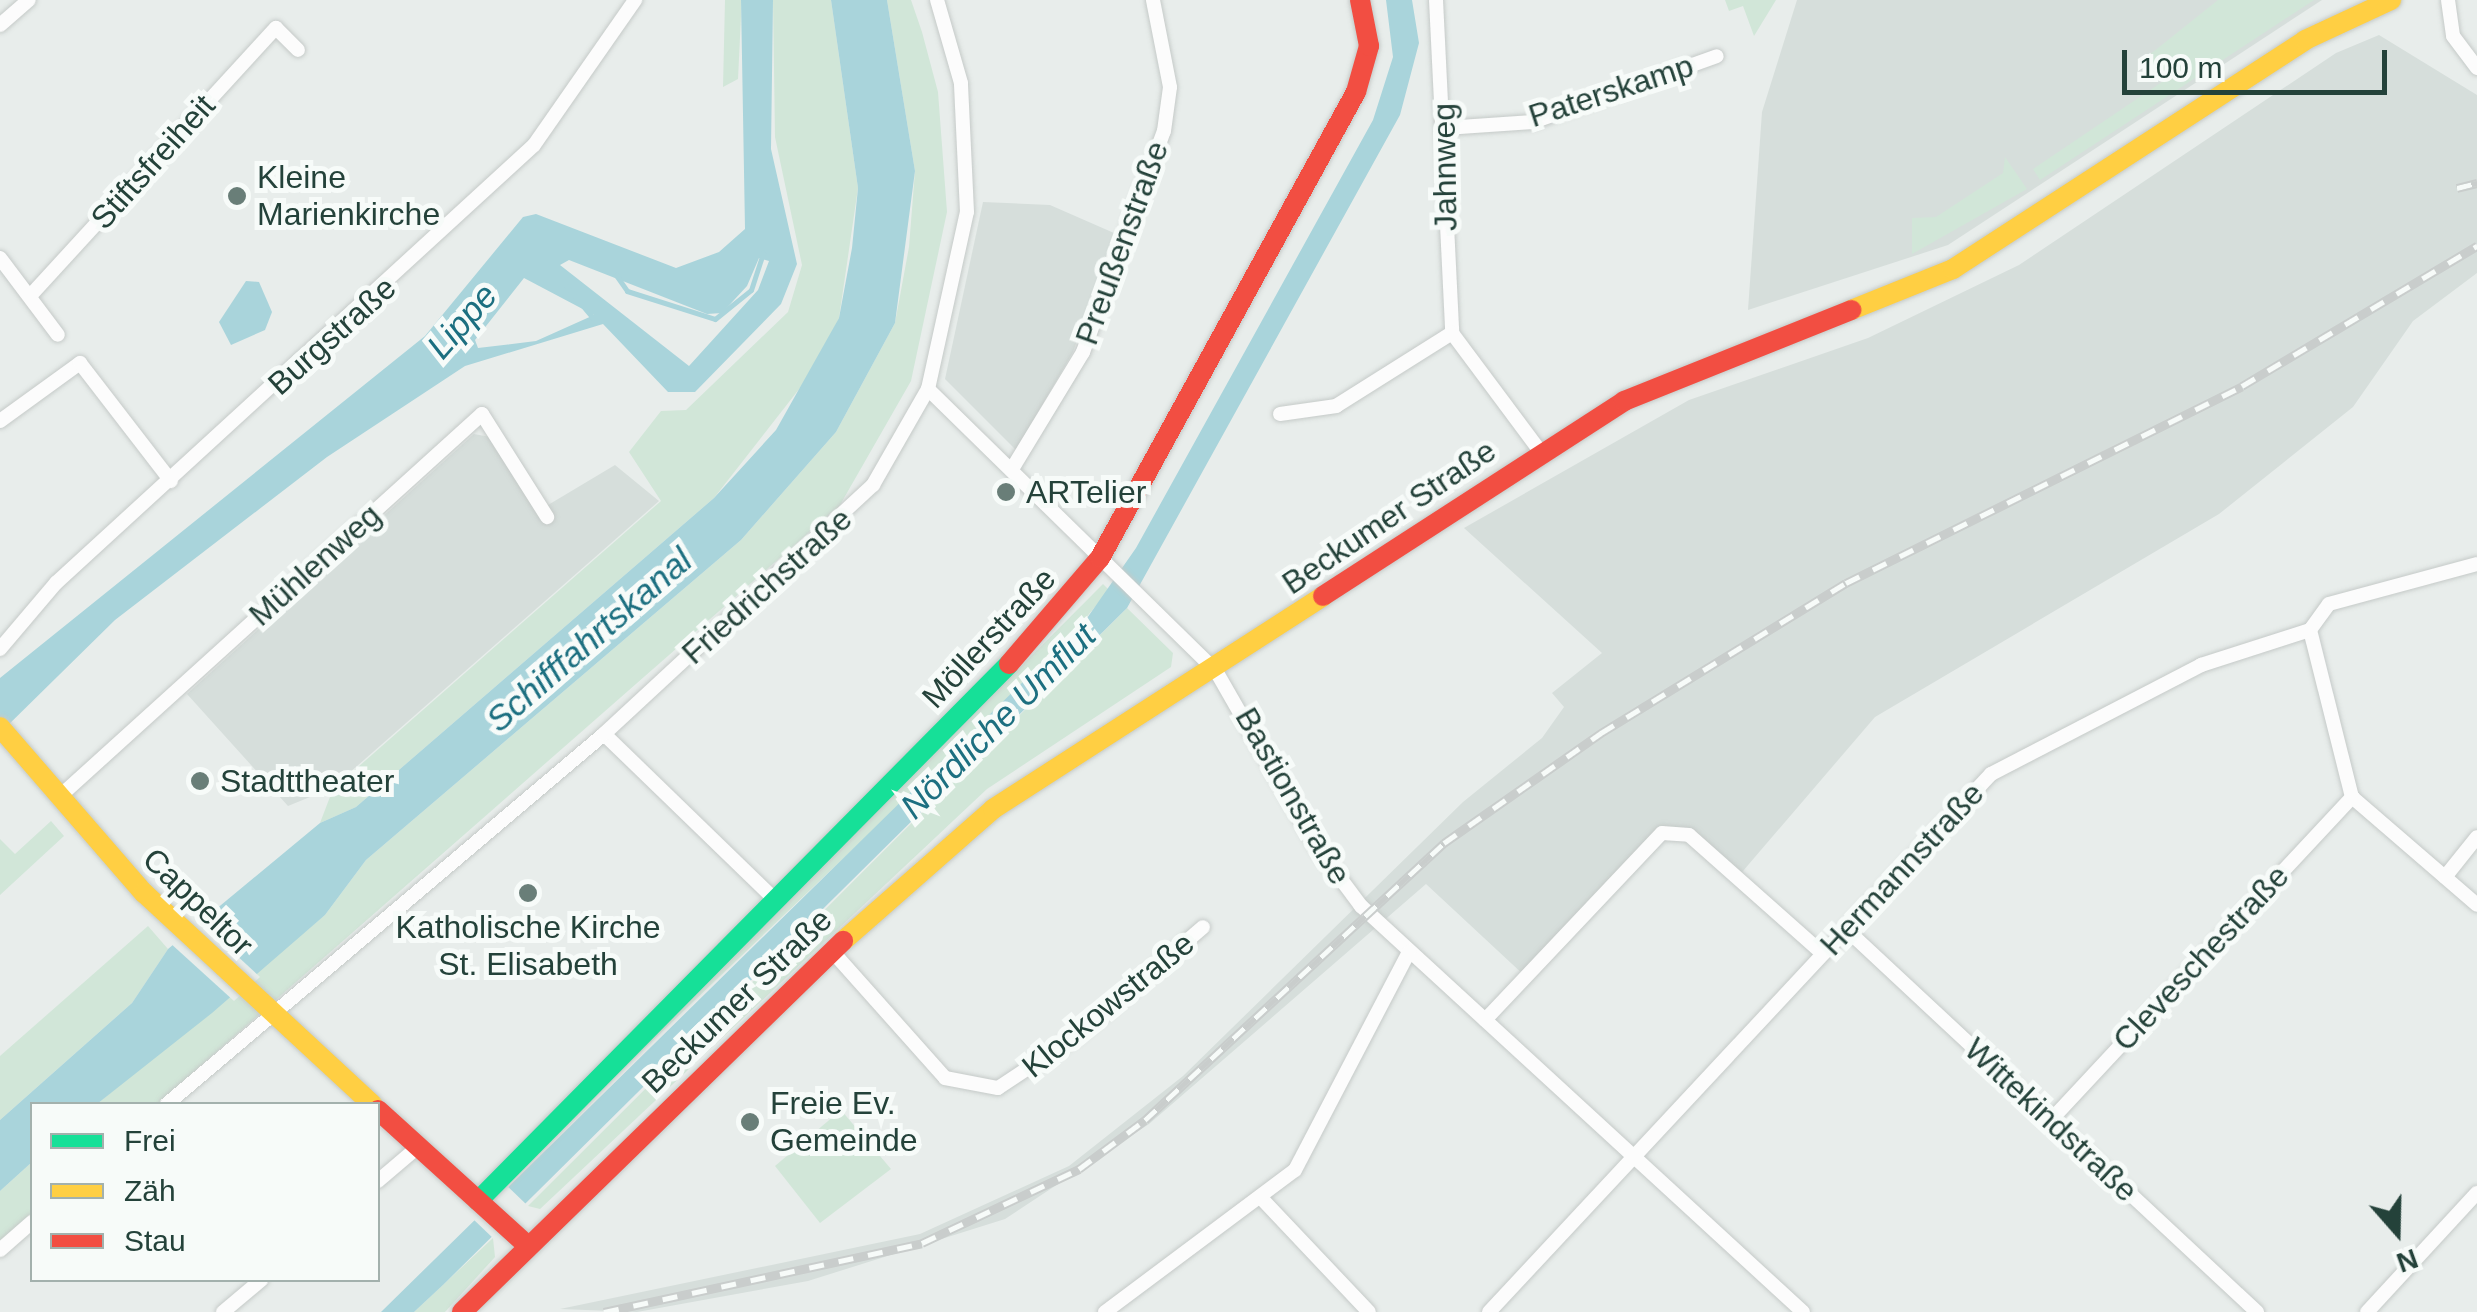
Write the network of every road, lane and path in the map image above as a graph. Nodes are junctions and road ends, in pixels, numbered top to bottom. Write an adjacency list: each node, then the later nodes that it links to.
1 (29, 0): 9 (street)
2 (635, 0): 23 (street, Burgstraße)
3 (937, 0): 18 (street, Friedrichstraße)
4 (1153, 0): 22 (street, Preußenstraße)
5 (1360, 0): 25 (main road, Möllerstraße)
6 (1436, 0): 13 (street, Jahnweg)
7 (2391, 0): 21 (main road, Beckumer Straße)
8 (2448, 0): 12 (street)
9 (0, 25)
10 (298, 50): 15 (street, Stiftsfreiheit)
11 (1717, 56): 13 (street, Paterskamp)
12 (2477, 68)
13 (1445, 128): 16 (street, Jahnweg)
14 (0, 258): 15 (street)
15 (30, 296): 17 (street)
16 (1452, 334): 19 (street); 21 (street)
17 (58, 335)
18 (928, 389): 22 (street, Bastionstraße); 30 (street, Friedrichstraße)
19 (1280, 414)
20 (0, 421): 23 (street)
21 (1540, 451): 29 (main road, Beckumer Straße)
22 (1012, 469): 25 (street, Bastionstraße)
23 (171, 481): 28 (street, Burgstraße)
24 (547, 517): 33 (street, Mühlenweg)
25 (1106, 564): 29 (street, Bastionstraße); 36 (main road, Möllerstraße)
26 (2477, 564): 27 (street, Hermannstraße)
27 (2310, 630): 32 (street); 39 (street, Hermannstraße)
28 (0, 648)
29 (1216, 671): 40 (main road, Beckumer Straße); 41 (street, Bastionstraße)
30 (604, 734): 36 (street); 43 (street, Friedrichstraße)
31 (6, 735): 33 (main road, Cappeltor)
32 (2352, 796): 35 (street); 48 (street, Cleveschestraße)
33 (58, 798): 43 (main road, Cappeltor)
34 (2477, 837): 35 (street)
35 (2444, 877): 37 (street)
36 (771, 896): 54 (main road, Möllerstraße)
37 (2477, 906)
38 (1203, 927): 40 (street, Klockowstraße)
39 (1846, 928): 42 (street, Hermannstraße); 48 (street, Wittekindstraße)
40 (832, 950): 56 (main road, Beckumer Straße)
41 (1410, 952): 44 (street, Bastionstraße); 53 (street)
42 (1823, 954): 44 (street); 50 (street, Hermannstraße)
43 (271, 1014): 45 (street, Friedrichstraße); 46 (main road, Cappeltor)
44 (1485, 1020): 50 (street, Bastionstraße)
45 (169, 1102)
46 (370, 1102)
47 (380, 1112): 49 (main road)
48 (2050, 1120): 65 (street, Wittekindstraße)
49 (418, 1147): 51 (street); 54 (main road)
50 (1635, 1156): 63 (street, Hermannstraße); 64 (street, Bastionstraße)
51 (380, 1179)
52 (2477, 1192): 66 (street)
53 (1263, 1200): 61 (street); 62 (street)
54 (480, 1204): 56 (main road)
55 (30, 1224): 57 (street)
56 (527, 1245): 60 (main road, Beckumer Straße)
57 (0, 1250)
58 (259, 1282): 59 (street)
59 (223, 1312)
60 (462, 1312)
61 (1105, 1312)
62 (1369, 1312)
63 (1488, 1312)
64 (1803, 1312)
65 (2257, 1312)
66 (2367, 1312)

